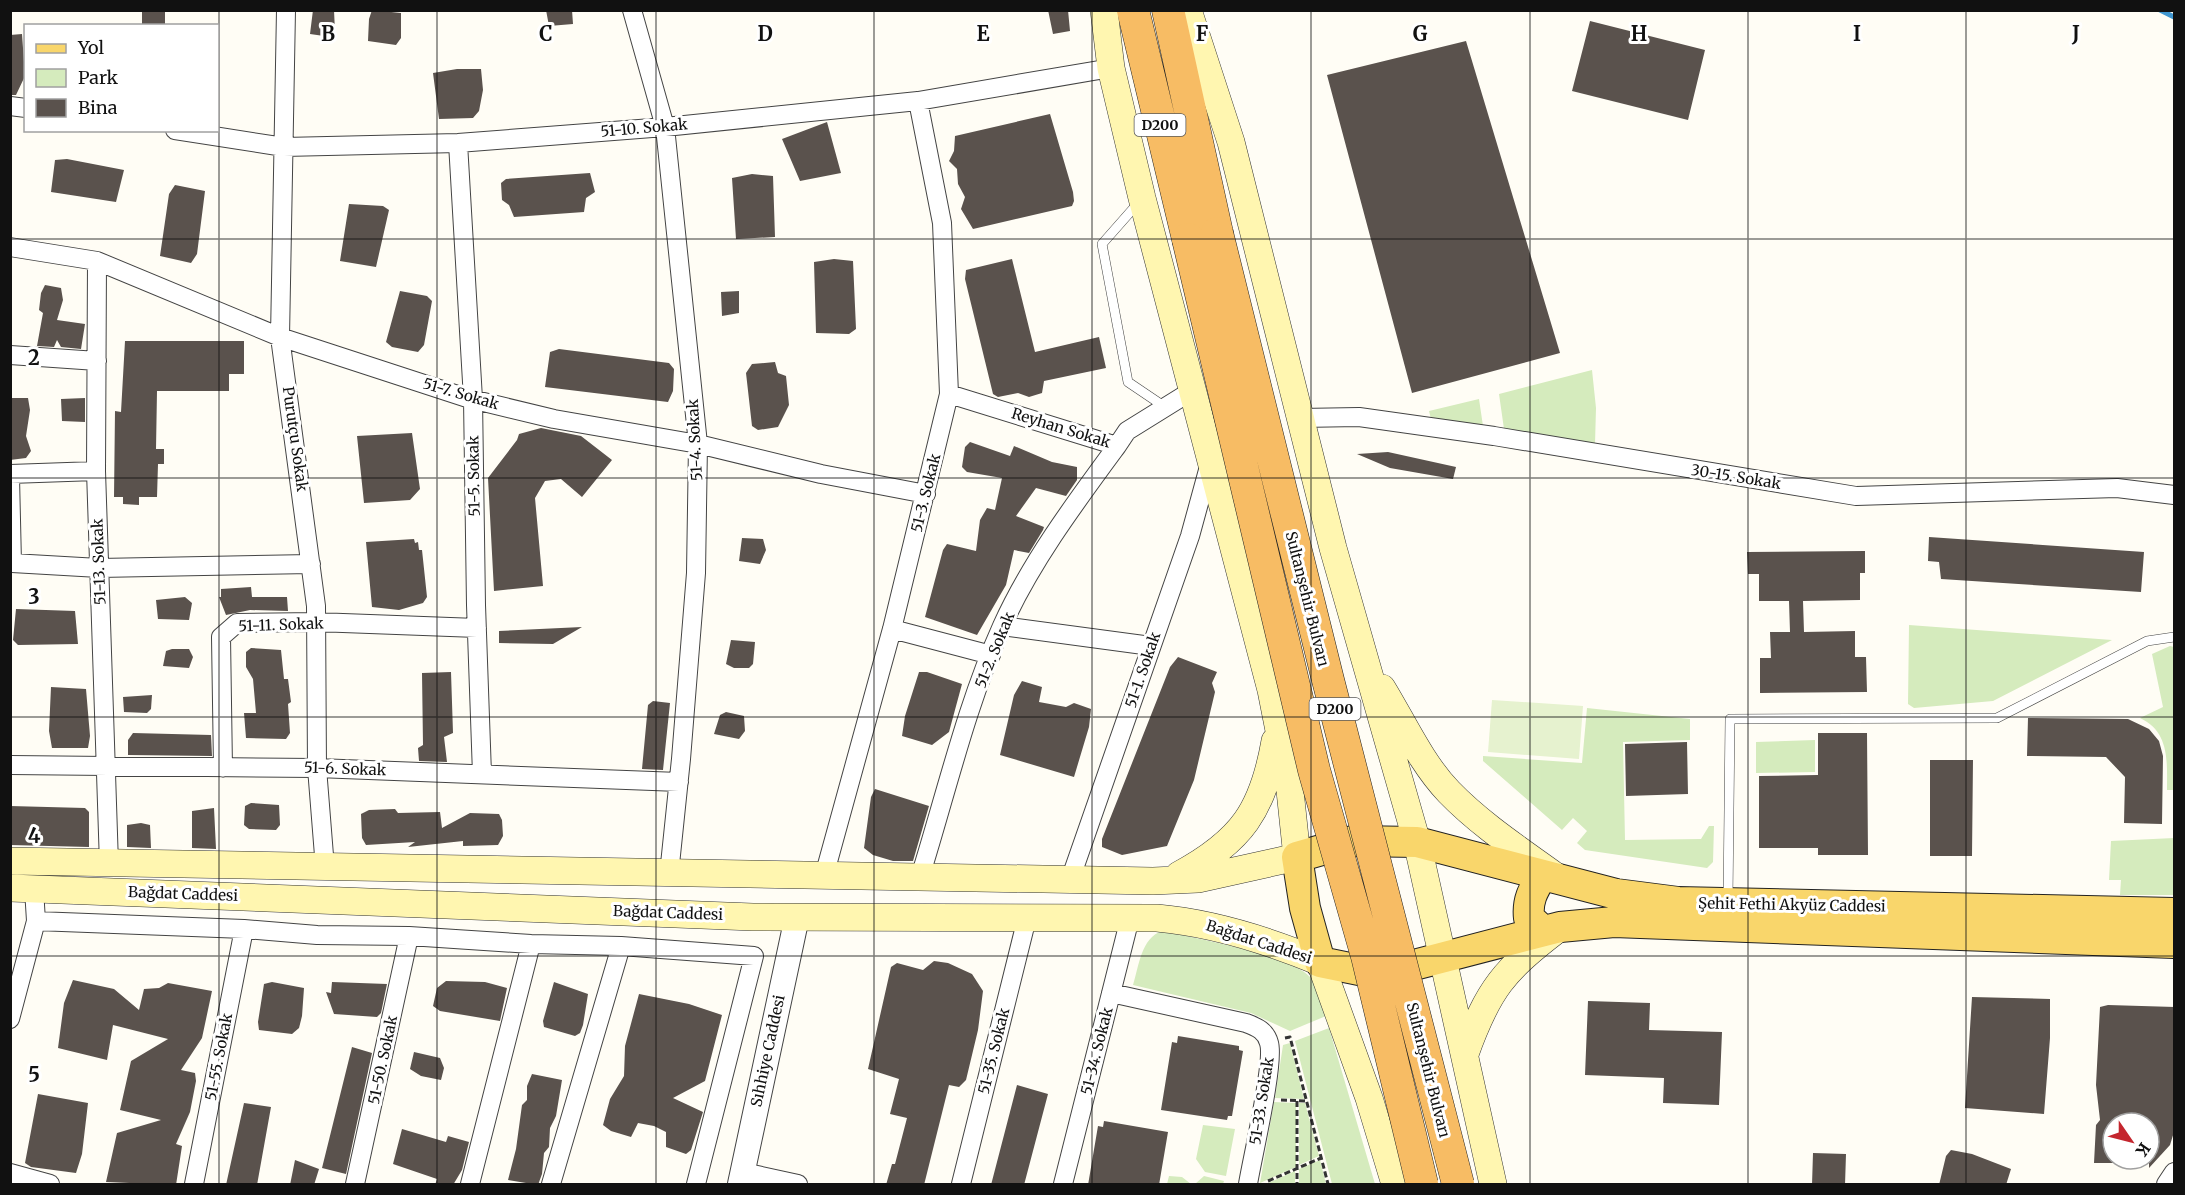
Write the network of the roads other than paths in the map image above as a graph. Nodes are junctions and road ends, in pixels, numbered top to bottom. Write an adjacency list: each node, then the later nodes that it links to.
1 (286, 10): 12 (street, Purutçu Sokak)
2 (632, 10): 9 (street, 51-4. Sokak)
3 (1104, 10): 7 (main road)
4 (1133, 10): 14 (highway, Sultanşehir Bulvarı / D200)
5 (1168, 10): 14 (highway, Sultanşehir Bulvarı / D200)
6 (1188, 10): 24 (main road)
7 (1111, 68): 8 (street, 51-10. Sokak); 13 (main road)
8 (918, 101): 9 (street, 51-10. Sokak); 21 (street, 51-3. Sokak)
9 (665, 127): 11 (street, 51-10. Sokak); 25 (street, 51-4. Sokak)
10 (188, 132): 12 (street, 51-10. Sokak)
11 (458, 143): 12 (street, 51-10. Sokak); 22 (street, 51-5. Sokak)
12 (284, 147): 17 (street, Purutçu Sokak)
13 (1142, 198): 20 (main road); 23 (lane)
14 (1203, 236): 92 (highway, Sultanşehir Bulvarı / D200, bridge); 93 (highway, Sultanşehir Bulvarı / D200, bridge)
15 (10, 247): 16 (street, 51-7. Sokak)
16 (97, 261): 17 (street, 51-7. Sokak); 19 (street, 51-13. Sokak)
17 (280, 337): 22 (street, 51-7. Sokak); 32 (street, Purutçu Sokak)
18 (10, 355): 19 (street)
19 (97, 362): 28 (street, 51-13. Sokak)
20 (1193, 390): 23 (street, Reyhan Sokak); 27 (main road)
21 (949, 394): 26 (street, Reyhan Sokak); 30 (street, 51-3. Sokak)
22 (473, 399): 25 (street, 51-7. Sokak); 36 (street, 51-5. Sokak)
23 (1166, 408): 26 (street, Reyhan Sokak)
24 (1299, 418): 31 (street, 30-15. Sokak); 41 (main road)
25 (698, 444): 30 (street, 51-7. Sokak); 48 (street, 51-4. Sokak)
26 (1117, 446): 35 (street, 51-2. Sokak)
27 (1211, 458): 39 (street, 51-1. Sokak); 42 (main road)
28 (96, 471): 29 (street); 33 (street, 51-13. Sokak)
29 (10, 475): 33 (street)
30 (926, 494): 37 (street, 51-3. Sokak)
31 (2175, 495)
32 (311, 564): 33 (street); 34 (street, Purutçu Sokak)
33 (99, 568): 44 (street, 51-13. Sokak)
34 (316, 622): 36 (street, 51-11. Sokak); 45 (street, 51-11. Sokak); 46 (street, Purutçu Sokak)
35 (1002, 626): 39 (street); 40 (street, 51-2. Sokak)
36 (477, 628): 47 (street, 51-5. Sokak)
37 (892, 629): 40 (street); 55 (street, 51-3. Sokak)
38 (2175, 637): 61 (lane)
39 (1151, 646): 58 (street, 51-1. Sokak)
40 (991, 655): 56 (street, 51-2. Sokak)
41 (1362, 656): 49 (main road); 57 (main road)
42 (1278, 724): 50 (main road); 59 (main road)
43 (10, 765): 44 (street, 51-6. Sokak)
44 (108, 767): 45 (street, 51-6. Sokak); 52 (street, 51-13. Sokak)
45 (223, 768): 46 (street, 51-6. Sokak)
46 (317, 768): 47 (street, 51-6. Sokak); 53 (street, Purutçu Sokak)
47 (482, 774): 48 (street, 51-6. Sokak)
48 (679, 782): 54 (street, 51-4. Sokak)
49 (1417, 842): 50 (main road, Şehit Fethi Akyüz Caddesi); 57 (main road, Şehit Fethi Akyüz Caddesi); 73 (main road)
50 (1297, 857): 59 (main road, Bağdat Caddesi); 74 (main road)
51 (10, 861): 52 (main road, Bağdat Caddesi)
52 (109, 864): 53 (main road, Bağdat Caddesi)
53 (325, 868): 54 (main road, Bağdat Caddesi)
54 (669, 874): 55 (main road, Bağdat Caddesi)
55 (824, 876): 56 (main road, Bağdat Caddesi)
56 (920, 877): 58 (main road, Bağdat Caddesi)
57 (1552, 879): 61 (main road, Şehit Fethi Akyüz Caddesi); 68 (main road)
58 (1070, 880): 59 (main road, Bağdat Caddesi)
59 (1169, 881)
60 (22, 888): 63 (main road, Bağdat Caddesi); 66 (street)
61 (1728, 905): 62 (main road, Şehit Fethi Akyüz Caddesi)
62 (2175, 913)
63 (796, 917): 64 (main road, Bağdat Caddesi); 80 (street, Sıhhiye Caddesi)
64 (1028, 918): 65 (main road, Bağdat Caddesi); 88 (street, 51-35. Sokak)
65 (1130, 918): 74 (main road, Bağdat Caddesi); 75 (street, 51-34. Sokak)
66 (36, 921): 67 (street); 76 (street)
67 (244, 929): 69 (street); 82 (street, 51-55. Sokak)
68 (1552, 929): 70 (main road, Şehit Fethi Akyüz Caddesi); 73 (main road, Şehit Fethi Akyüz Caddesi); 77 (main road)
69 (409, 936): 71 (street); 83 (street, 51-50. Sokak)
70 (2175, 943)
71 (531, 944): 72 (street); 84 (street)
72 (621, 946): 85 (street); 86 (street)
73 (1443, 958): 74 (main road, Şehit Fethi Akyüz Caddesi); 77 (main road)
74 (1320, 962): 91 (main road)
75 (1111, 993): 89 (street, 51-34. Sokak); 90 (street, 51-33. Sokak)
76 (10, 1018)
77 (1465, 1054): 94 (main road)
78 (2175, 1172): 95 (street)
79 (10, 1173): 81 (street)
80 (741, 1178): 87 (street)
81 (50, 1185)
82 (194, 1185)
83 (355, 1185)
84 (470, 1185)
85 (551, 1185)
86 (696, 1185)
87 (798, 1185)
88 (961, 1185)
89 (1063, 1185)
90 (1248, 1185)
91 (1395, 1185)
92 (1422, 1185)
93 (1458, 1185)
94 (1493, 1185)
95 (2166, 1185)

